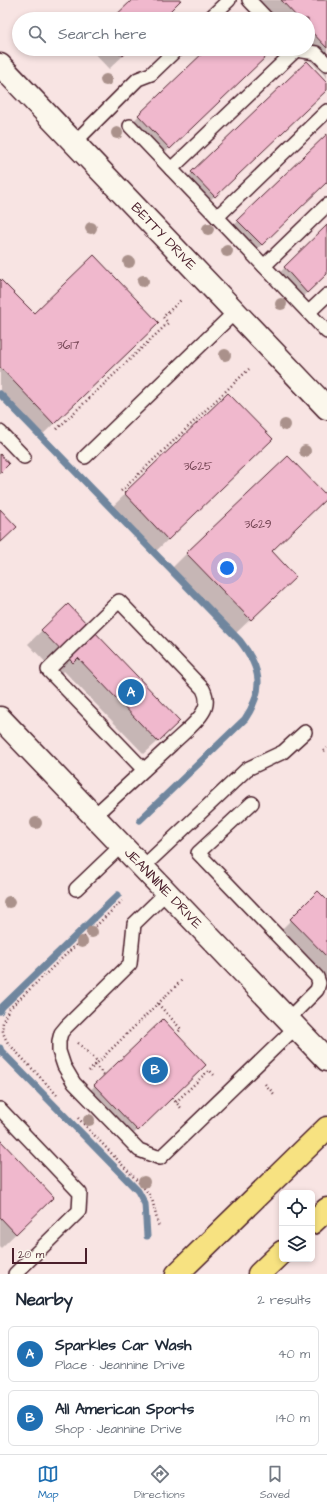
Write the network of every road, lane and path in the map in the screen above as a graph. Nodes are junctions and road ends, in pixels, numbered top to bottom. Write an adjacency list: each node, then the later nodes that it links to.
1 (229, 0): 3 (lane)
2 (249, 0): 4 (lane)
3 (216, 12)
4 (260, 12)
5 (315, 53): 8 (lane)
6 (170, 56): 12 (lane)
7 (289, 56): 13 (lane)
8 (327, 64)
9 (0, 65): 12 (street, BETTY DRIVE)
10 (327, 112): 15 (lane)
11 (130, 126): 13 (lane)
12 (74, 142): 19 (street, BETTY DRIVE)
13 (172, 169): 15 (lane)
14 (327, 205): 16 (lane)
15 (217, 217): 16 (lane)
16 (264, 266): 20 (lane)
17 (327, 295): 20 (lane)
18 (182, 300): 24 (path)
19 (235, 312): 23 (street, BETTY DRIVE); 27 (lane)
20 (308, 312): 21 (lane)
21 (327, 332)
22 (249, 369): 28 (path)
23 (327, 408)
24 (57, 428)
25 (0, 432): 26 (lane)
26 (24, 457)
27 (85, 457)
28 (122, 491)
29 (0, 718): 35 (street, JEANNINE DRIVE)
30 (305, 732): 37 (lane)
31 (327, 748): 32 (path)
32 (324, 751)
33 (144, 770): 33 (lane); 35 (lane)
34 (252, 803): 42 (lane)
35 (94, 816): 36 (street, JEANNINE DRIVE)
36 (122, 845): 37 (street, JEANNINE DRIVE); 38 (lane)
37 (143, 867): 39 (street, JEANNINE DRIVE)
38 (76, 890)
39 (167, 892): 42 (street, JEANNINE DRIVE); 43 (lane)
40 (183, 979): 41 (path)
41 (158, 1004): 44 (path); 46 (path)
42 (292, 1023): 43 (lane); 45 (street, JEANNINE DRIVE)
43 (64, 1029): 46 (path)
44 (177, 1033)
45 (327, 1060)
46 (98, 1062): 47 (path)
47 (95, 1065): 48 (path); 49 (path)
48 (86, 1074)
49 (104, 1075)
50 (219, 1080): 52 (path)
51 (172, 1098): 52 (path)
52 (176, 1102): 54 (path)
53 (0, 1109): 59 (lane)
54 (183, 1109)
55 (327, 1128): 60 (highway)
56 (327, 1209): 57 (highway)
57 (315, 1220)
58 (279, 1255): 61 (highway)
59 (15, 1274)
60 (176, 1274)
61 (259, 1274)

